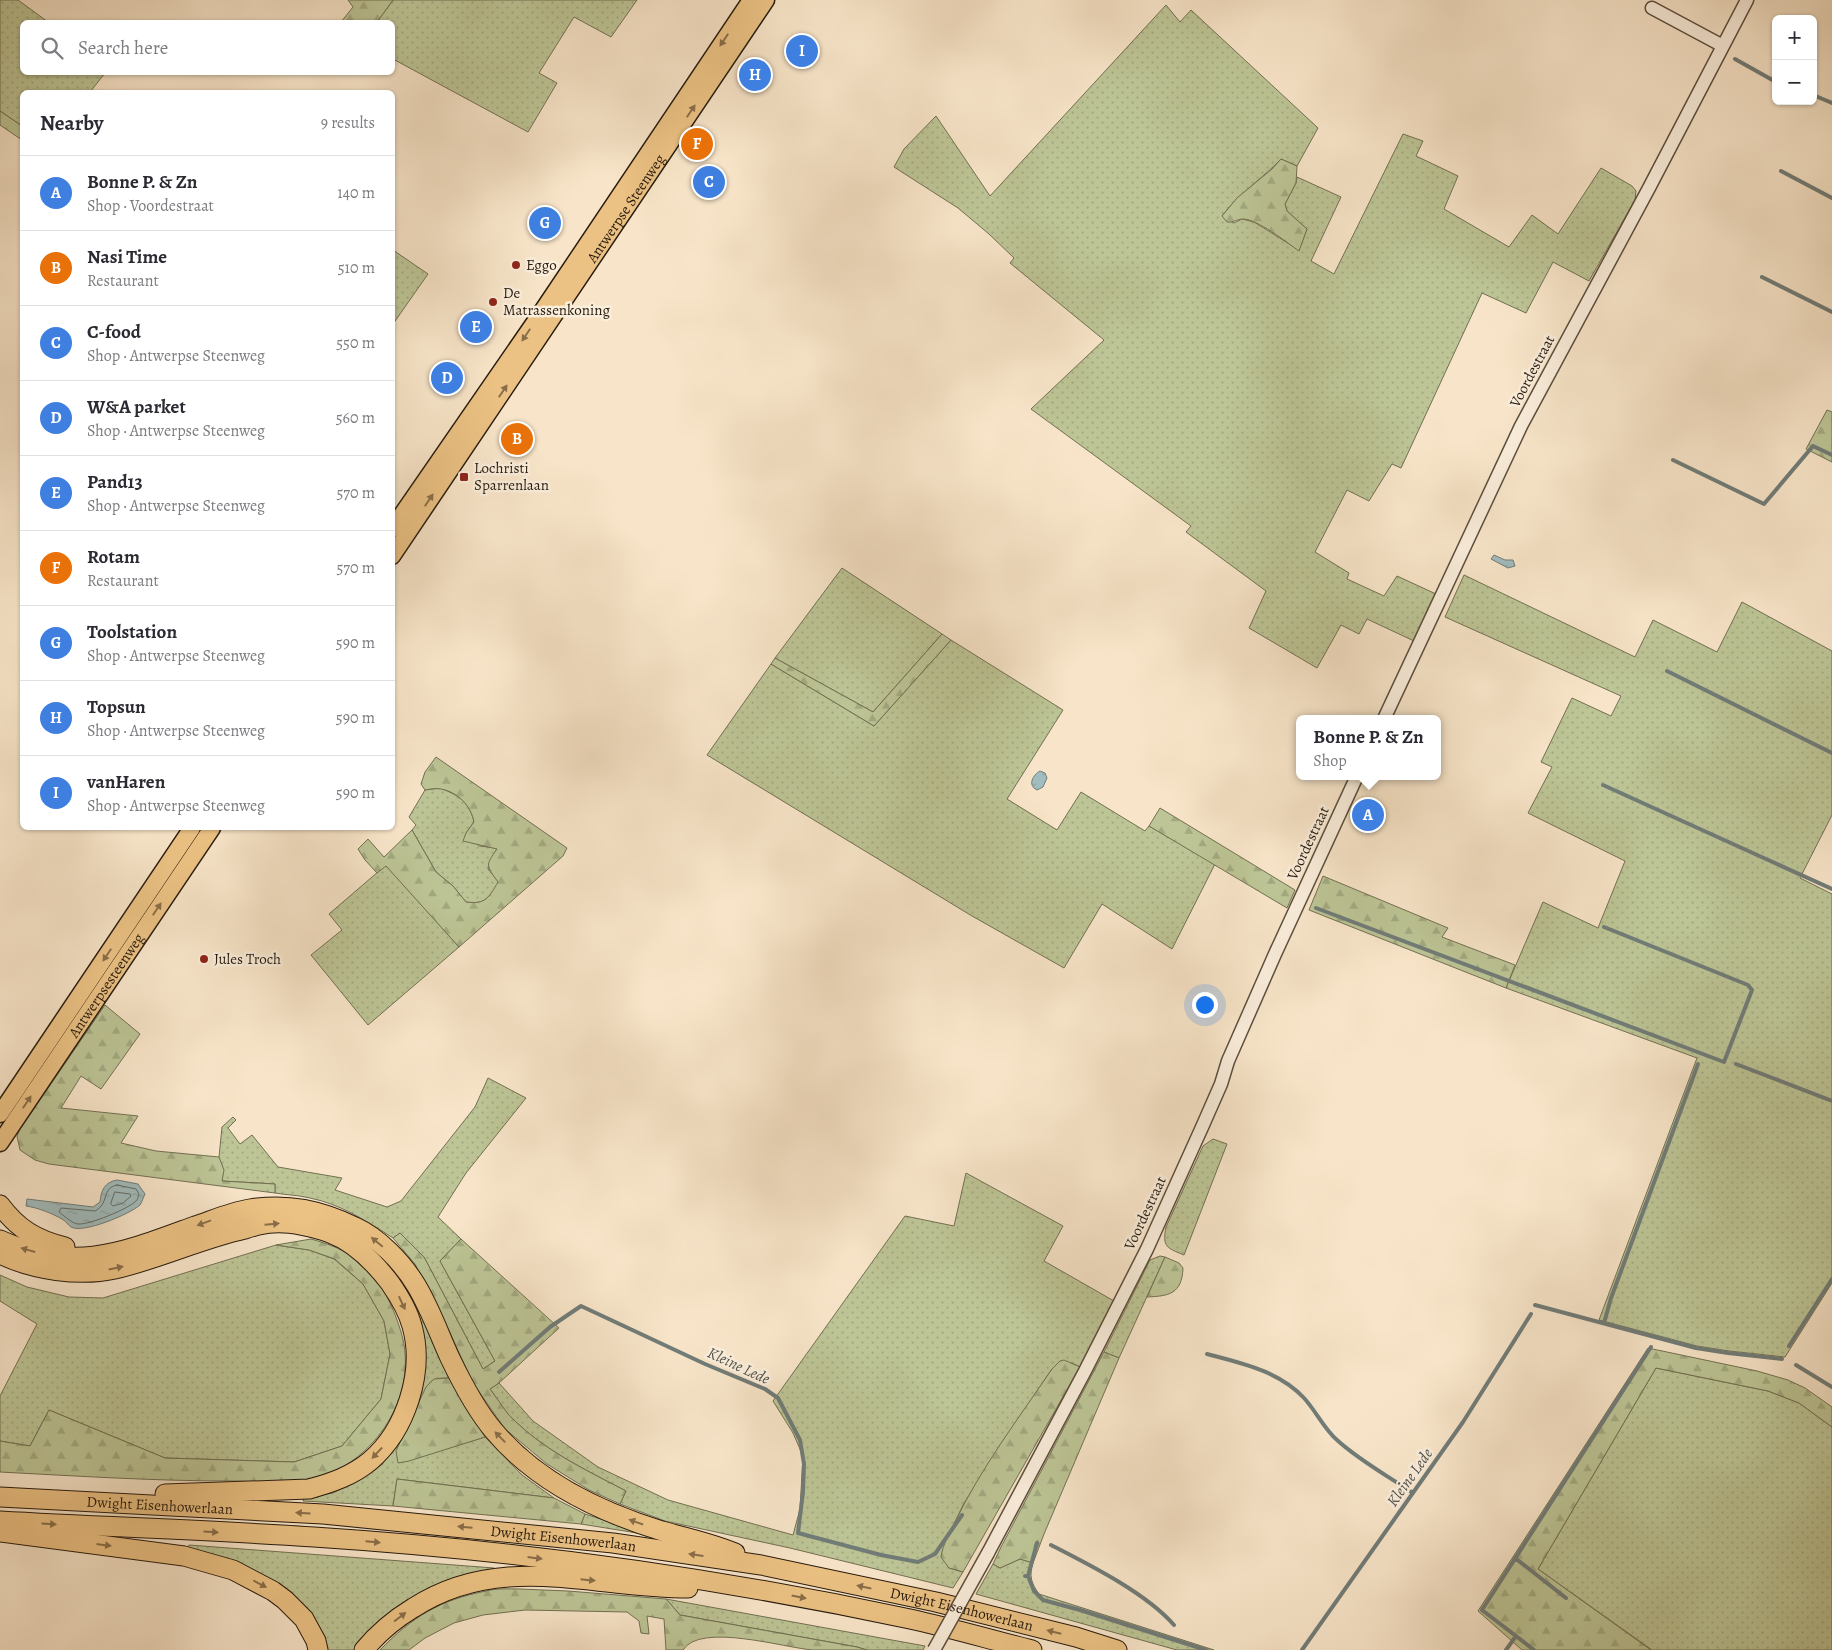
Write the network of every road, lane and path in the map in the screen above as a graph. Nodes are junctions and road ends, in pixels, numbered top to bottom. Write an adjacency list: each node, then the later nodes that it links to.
1 (751, 0): 6 (main road, Antwerpse Steenweg, one-way to 6)
2 (766, 0): 6 (main road, Antwerpse Steenweg, one-way to 2)
3 (1747, 0): 5 (street, Voordestraat)
4 (1652, 8): 5 (street)
5 (1723, 46): 7 (street, Voordestraat)
6 (397, 535)
7 (1386, 715)
8 (1355, 780): 26 (street, Voordestraat, bridge)
9 (191, 830): 11 (main road, Antwerpsesteenweg, one-way to 11)
10 (211, 830): 11 (main road, Antwerpsesteenweg, one-way to 10)
11 (93, 990): 12 (main road, Antwerpsesteenweg); 13 (main road, Antwerpsesteenweg, one-way to 11)
12 (0, 1114)
13 (0, 1143)
14 (0, 1204): 17 (highway)
15 (0, 1240): 17 (highway, one-way to 15)
16 (0, 1254): 19 (highway, one-way to 19)
17 (111, 1255): 22 (highway, one-way to 17)
18 (0, 1497): 19 (highway, Dwight Eisenhowerlaan)
19 (125, 1502): 22 (highway, Dwight Eisenhowerlaan, one-way to 19)
20 (0, 1521): 23 (highway, Dwight Eisenhowerlaan, one-way to 23)
21 (0, 1532): 24 (highway, one-way to 24)
22 (761, 1565): 28 (highway, Dwight Eisenhowerlaan, one-way to 22)
23 (751, 1588): 25 (highway, one-way to 23); 27 (highway, Dwight Eisenhowerlaan, one-way to 27)
24 (318, 1650)
25 (364, 1650)
26 (934, 1650)
27 (1032, 1650)
28 (1117, 1650)

